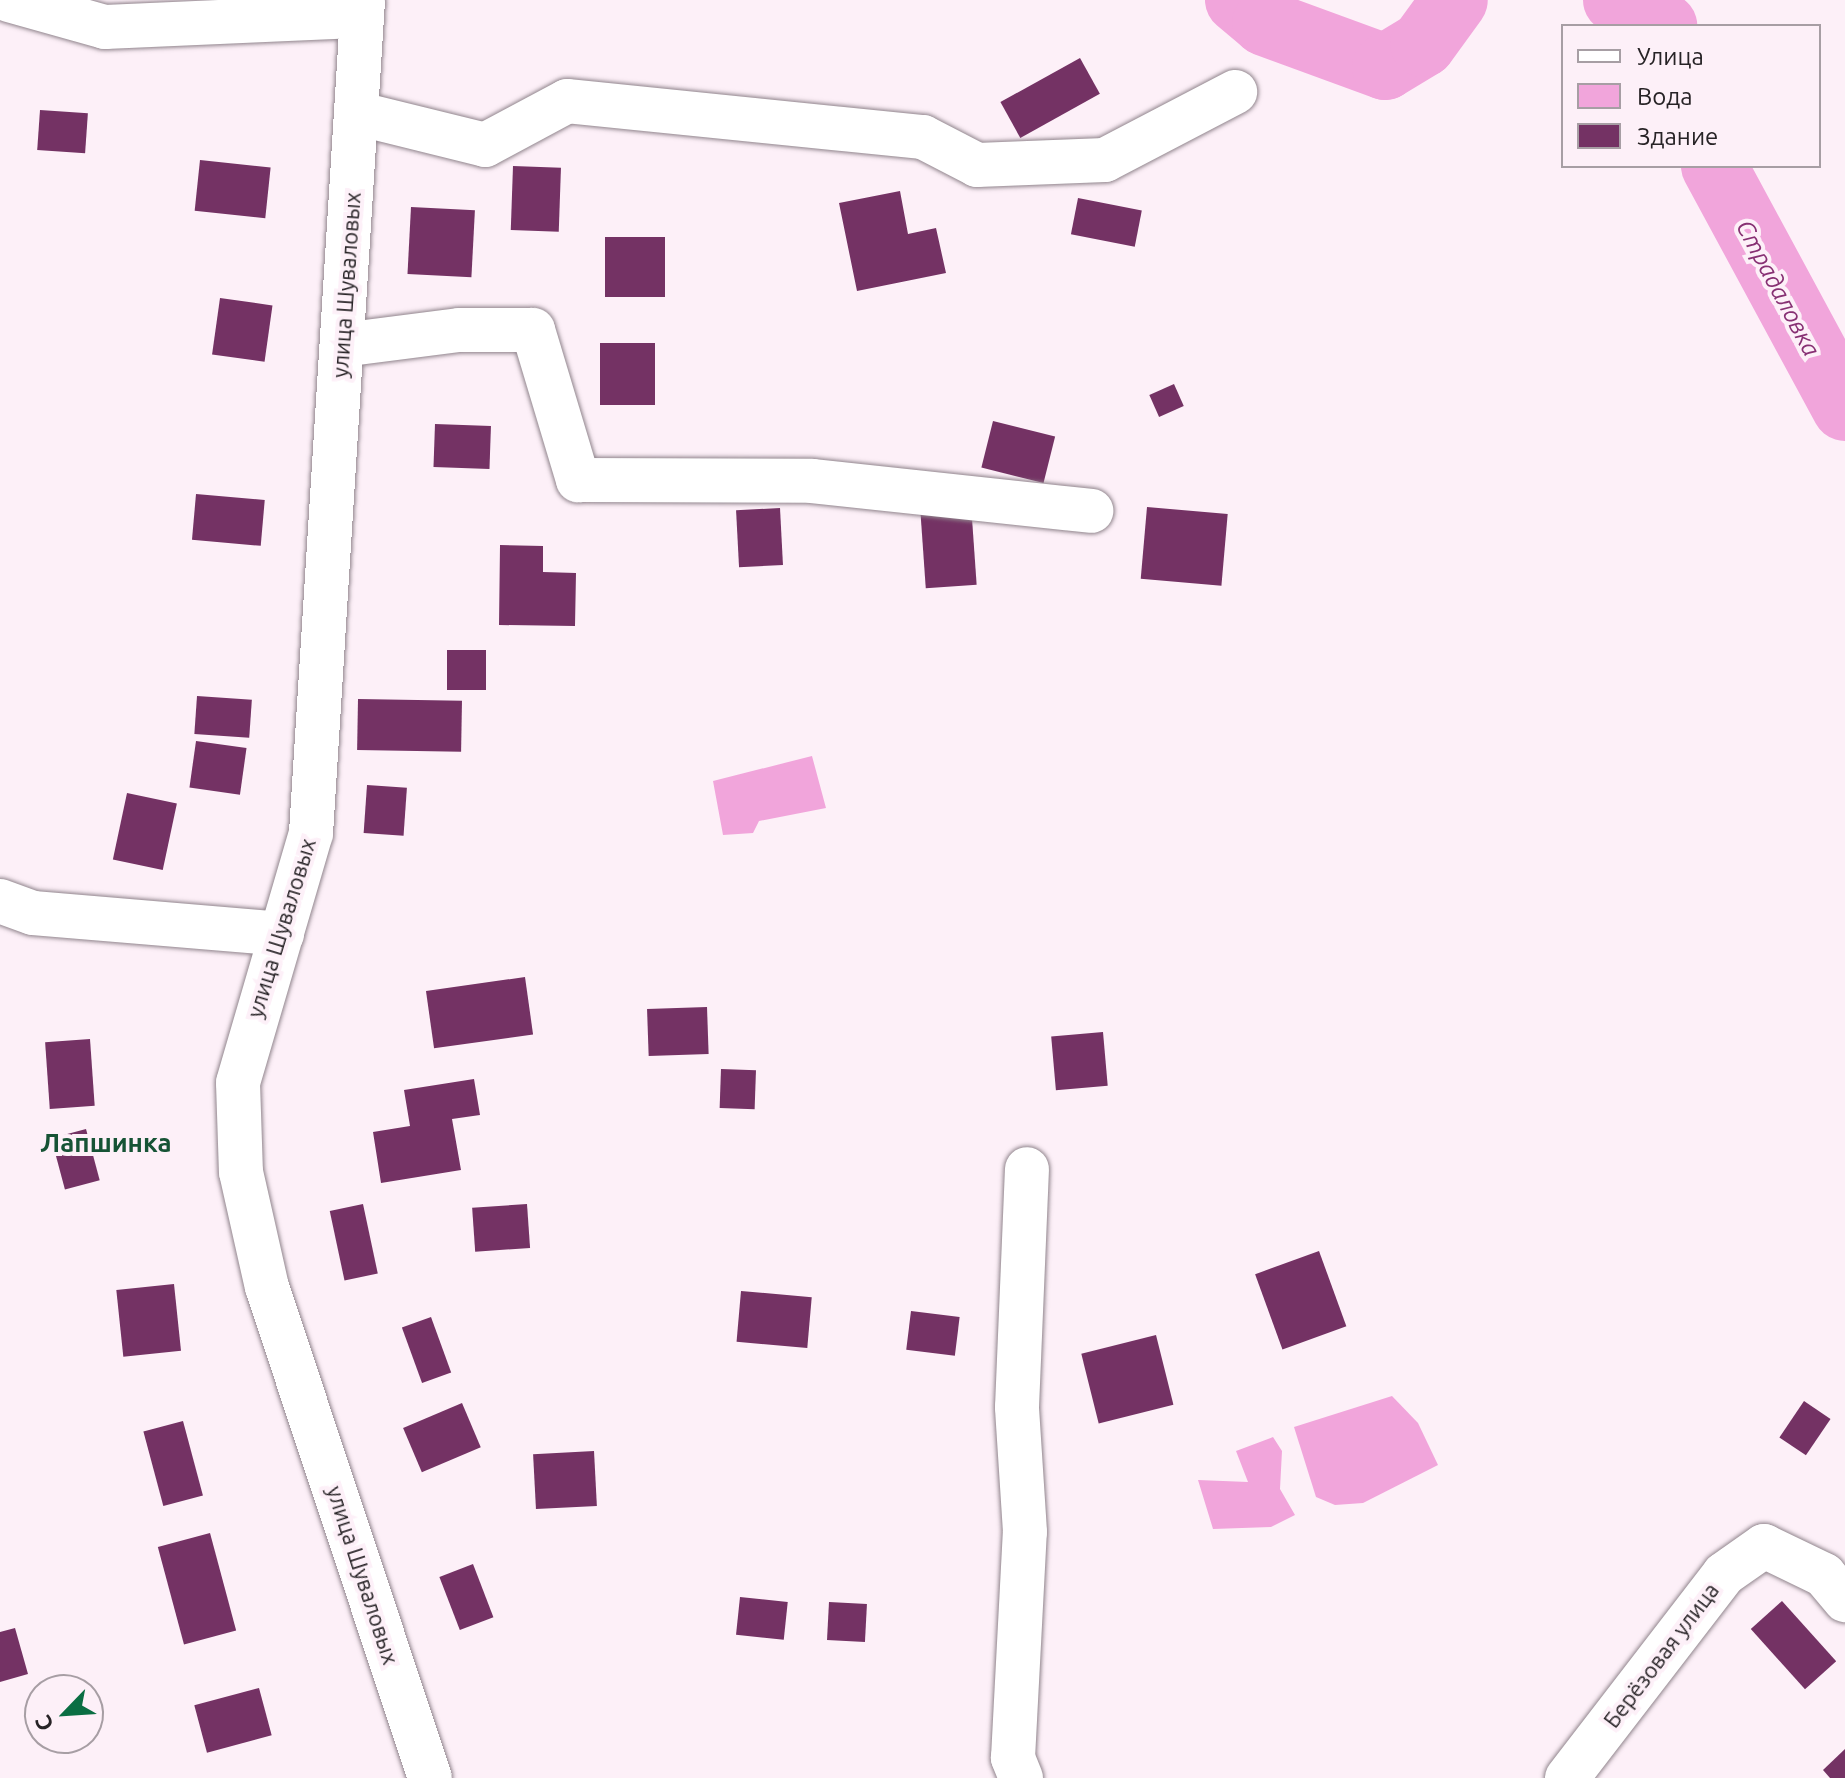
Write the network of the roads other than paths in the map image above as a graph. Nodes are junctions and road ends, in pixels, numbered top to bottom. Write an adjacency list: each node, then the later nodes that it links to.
1 (9, 0): 2 (street)
2 (362, 8): 4 (street, улица Шуваловых)
3 (1235, 92): 4 (street)
4 (356, 113): 5 (street, улица Шуваловых)
5 (342, 345): 6 (street); 8 (street, улица Шуваловых)
6 (1091, 511)
7 (0, 901): 8 (street)
8 (282, 934): 11 (street, улица Шуваловых)
9 (1027, 1169): 12 (street)
10 (1845, 1600): 13 (street, Берёзовая улица)
11 (430, 1778)
12 (1021, 1778)
13 (1567, 1778)

